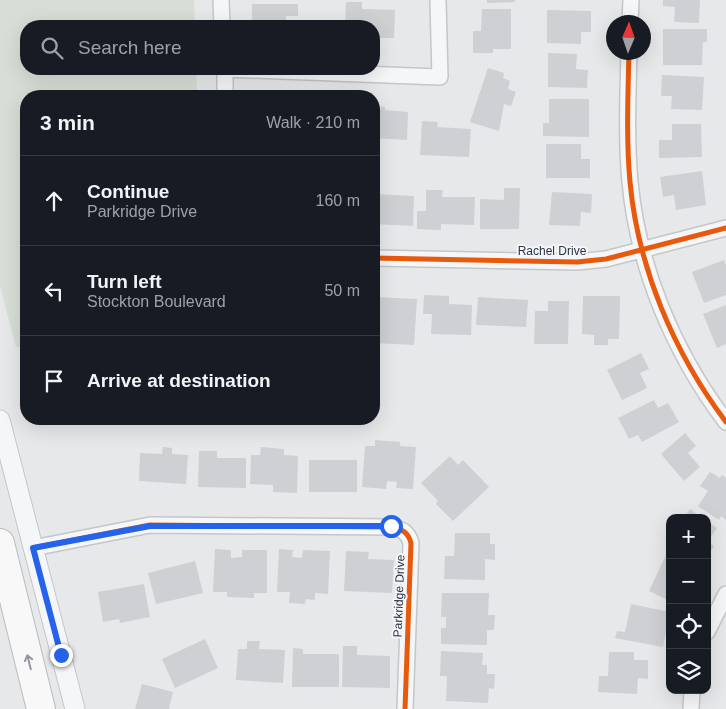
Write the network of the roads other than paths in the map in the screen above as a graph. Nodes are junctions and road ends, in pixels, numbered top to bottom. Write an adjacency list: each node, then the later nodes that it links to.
1 (220, 0): 5 (street)
2 (438, 0): 7 (street)
3 (631, 0): 4 (street)
4 (630, 15)
5 (222, 20)
6 (629, 60): 11 (street)
7 (380, 74)
8 (225, 75): 9 (street)
9 (225, 90)
10 (726, 228): 11 (street, Rachel Drive)
11 (643, 250): 12 (street, Rachel Drive); 14 (street)
12 (380, 258)
13 (0, 420): 16 (street)
14 (726, 422)
15 (0, 543): 21 (highway, one-way to 15)
16 (33, 548): 22 (street); 23 (street, Parkridge Drive)
17 (726, 594): 18 (street)
18 (711, 624)
19 (692, 694): 20 (street)
20 (691, 707)
21 (41, 709)
22 (75, 709)
23 (406, 709)

